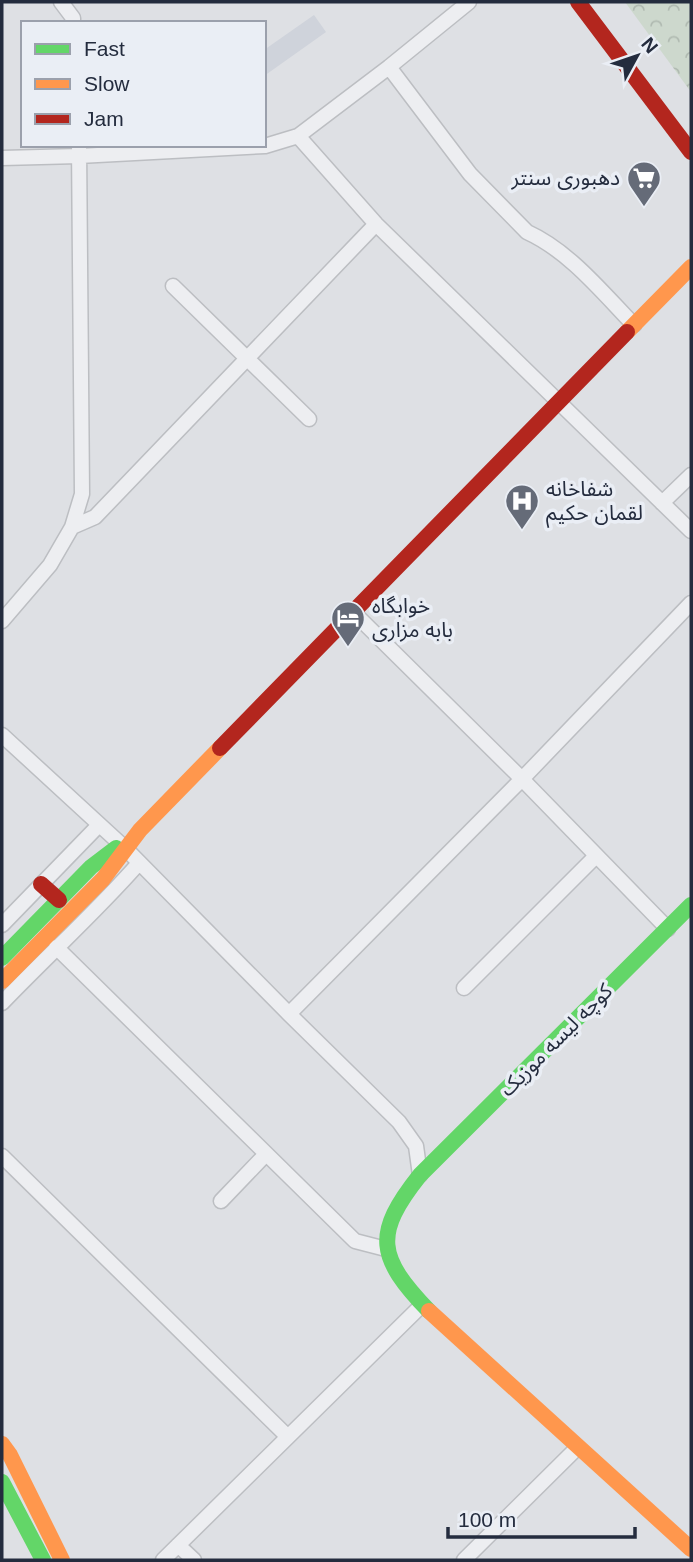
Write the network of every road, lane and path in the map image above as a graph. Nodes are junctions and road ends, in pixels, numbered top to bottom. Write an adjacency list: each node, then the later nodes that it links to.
1 (61, 2): 4 (street)
2 (470, 2): 5 (street)
3 (578, 2): 10 (main road)
4 (73, 21)
5 (389, 67): 6 (street); 15 (street)
6 (298, 135): 7 (street); 12 (street)
7 (266, 146)
8 (228, 147): 9 (street)
9 (79, 151): 11 (street); 21 (street)
10 (691, 152)
11 (2, 158)
12 (376, 224): 16 (street); 17 (street)
13 (691, 267): 15 (main road)
14 (173, 286): 16 (street)
15 (634, 325): 17 (main road)
16 (248, 358): 18 (street); 21 (street)
17 (558, 401): 20 (street); 24 (main road)
18 (309, 419)
19 (691, 474): 20 (street)
20 (662, 503): 22 (street)
21 (72, 527): 25 (street)
22 (691, 531)
23 (691, 603): 27 (street)
24 (352, 611): 27 (street); 29 (main road)
25 (2, 621)
26 (2, 735): 28 (street)
27 (522, 779): 30 (street); 44 (street)
28 (99, 825): 29 (street); 32 (street)
29 (124, 846): 31 (street); 33 (main road); 34 (main road)
30 (596, 856): 38 (street); 42 (street)
31 (139, 863): 35 (street); 44 (street)
32 (41, 884): 34 (main road); 37 (street)
33 (89, 892): 35 (main road); 41 (main road)
34 (59, 900): 40 (main road)
35 (102, 904): 39 (street)
36 (691, 905): 38 (main road, کوچه لیسه موزیک)
37 (2, 925)
38 (668, 929): 47 (main road, کوچه لیسه موزیک)
39 (56, 947): 43 (street); 45 (street)
40 (2, 958)
41 (2, 981)
42 (464, 988)
43 (2, 1003)
44 (289, 1014): 47 (street)
45 (266, 1154): 48 (street); 49 (street)
46 (2, 1156): 51 (street)
47 (420, 1175): 49 (main road, کوچه لیسه موزیک)
48 (221, 1201)
49 (386, 1249): 50 (main road)
50 (422, 1305): 51 (street); 53 (main road)
51 (286, 1436): 55 (street)
52 (2, 1444): 58 (main road)
53 (577, 1448): 56 (main road); 61 (street)
54 (2, 1482): 57 (main road)
55 (178, 1545): 59 (street); 60 (street)
56 (691, 1549)
57 (43, 1560)
58 (62, 1560)
59 (163, 1560)
60 (194, 1560)
61 (464, 1560)

